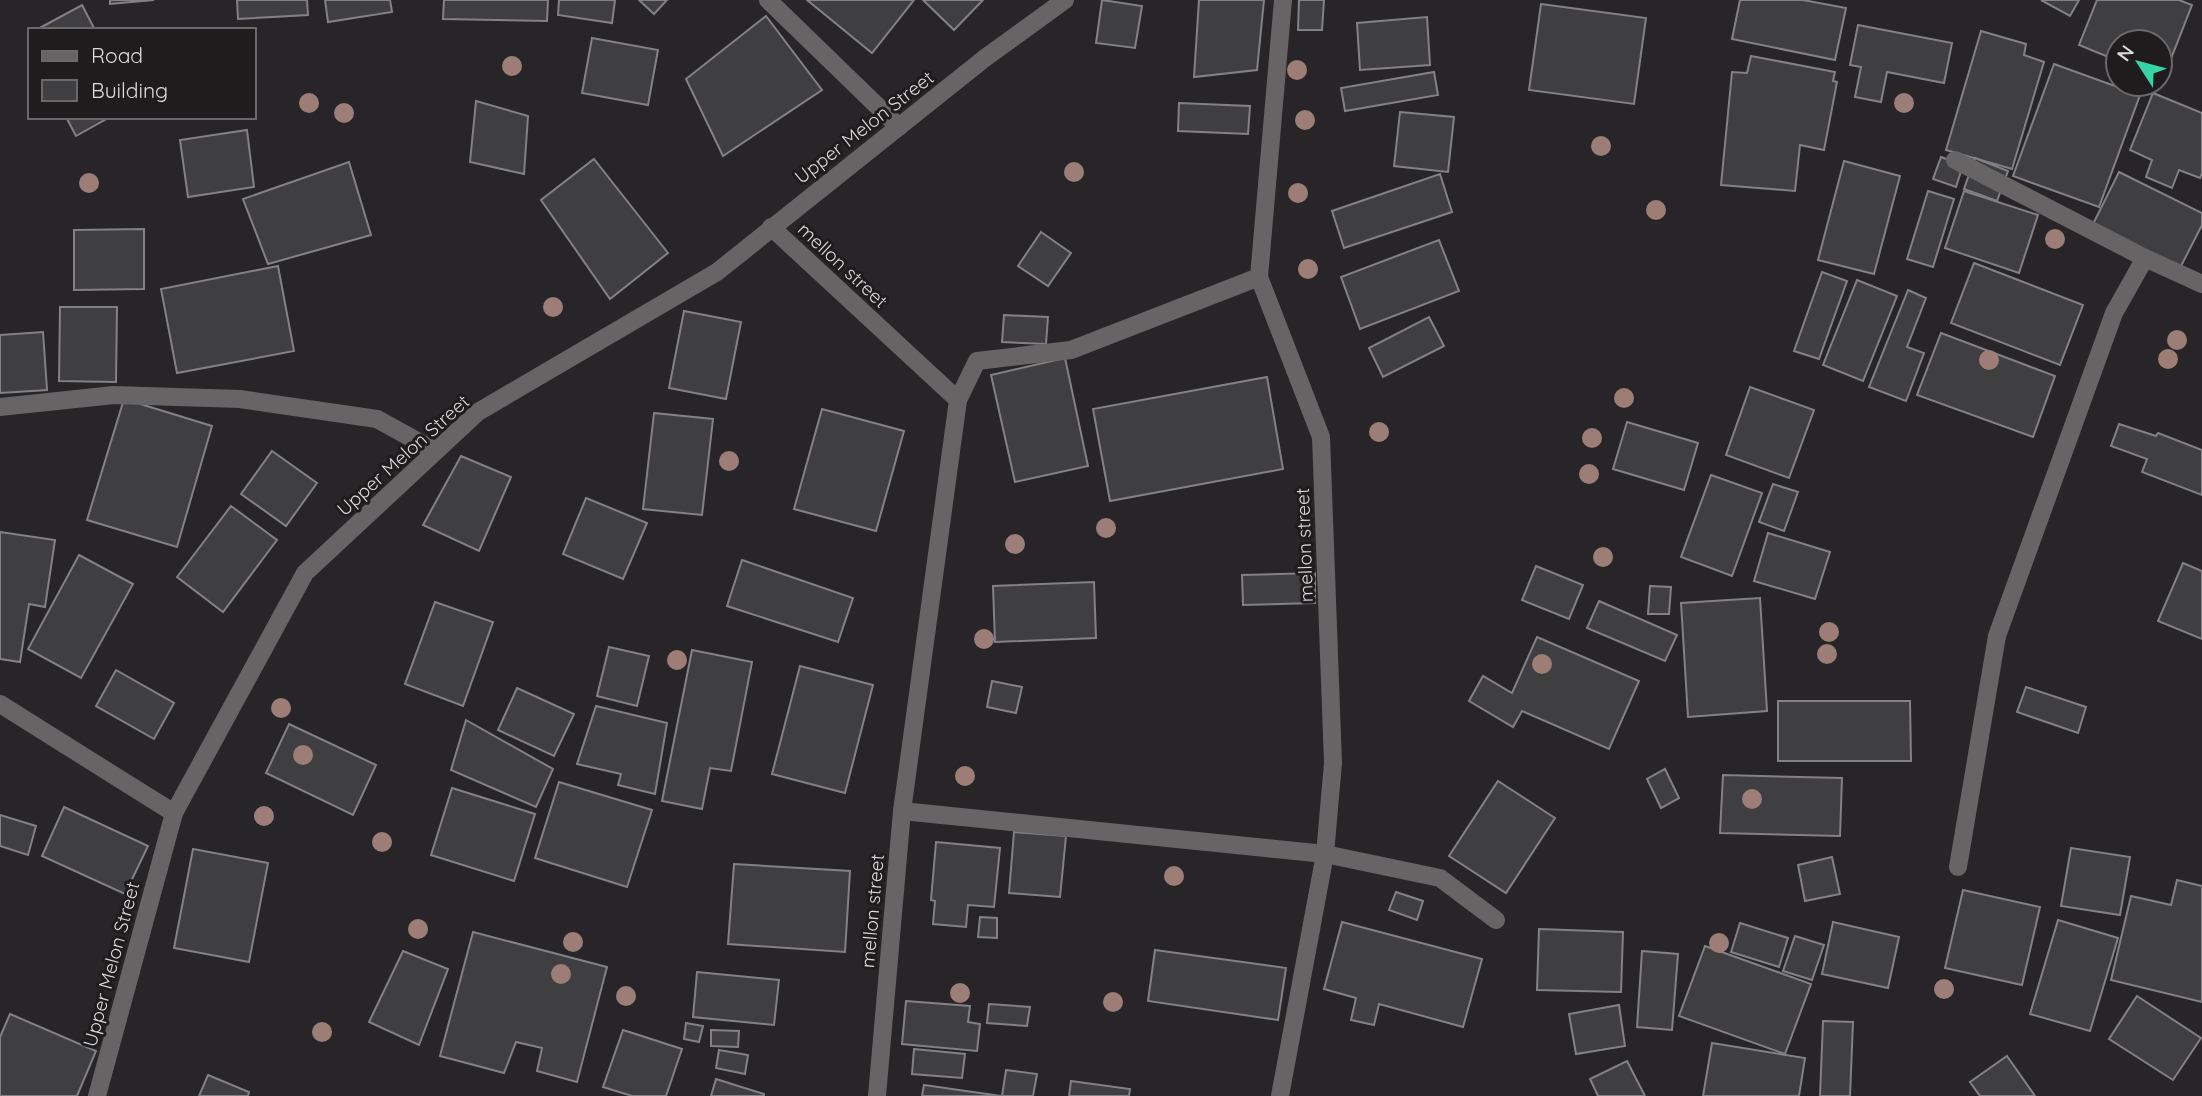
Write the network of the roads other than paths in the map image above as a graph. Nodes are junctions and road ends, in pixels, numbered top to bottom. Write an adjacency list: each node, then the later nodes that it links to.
1 (768, 0): 4 (street)
2 (1065, 0): 4 (street, Upper Melon Street)
3 (1283, 0): 8 (street, mellon street)
4 (899, 127): 6 (street, Upper Melon Street)
5 (1955, 160): 7 (street)
6 (771, 227): 10 (street, mellon street); 12 (street, Upper Melon Street)
7 (2145, 258): 9 (street); 17 (street)
8 (1259, 277): 10 (street); 16 (street, mellon street)
9 (2202, 284)
10 (958, 400): 14 (street, mellon street)
11 (0, 407): 12 (street)
12 (435, 451): 15 (street, Upper Melon Street)
13 (0, 704): 15 (street)
14 (902, 811): 16 (street); 20 (street, mellon street)
15 (174, 813): 19 (street, Upper Melon Street)
16 (1325, 854): 18 (street); 21 (street, mellon street)
17 (1958, 867)
18 (1496, 920)
19 (97, 1096)
20 (877, 1096)
21 (1280, 1096)

